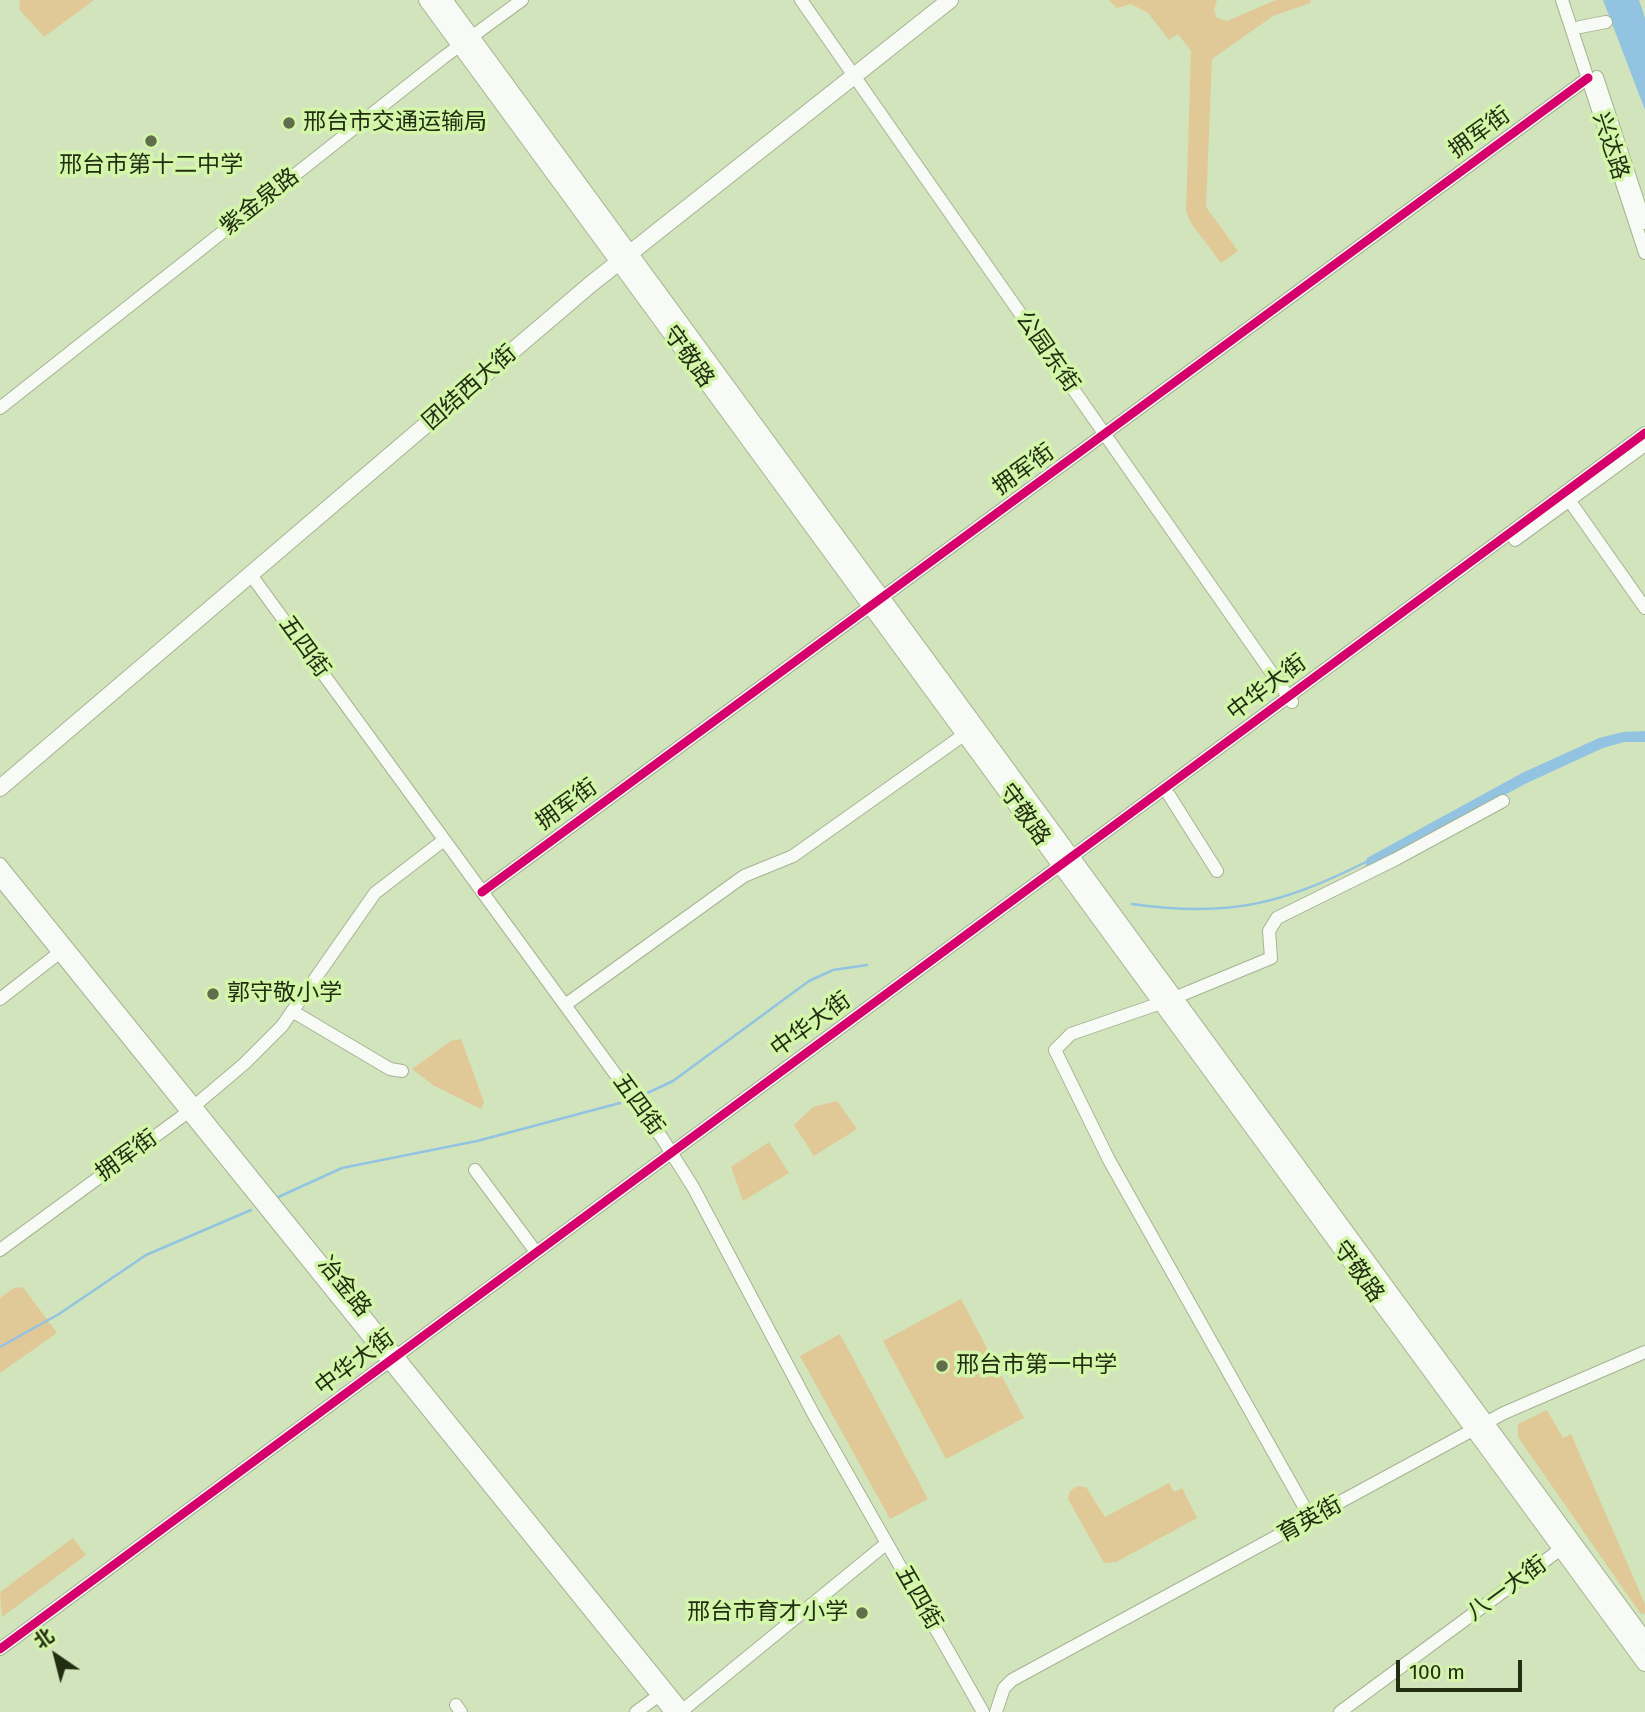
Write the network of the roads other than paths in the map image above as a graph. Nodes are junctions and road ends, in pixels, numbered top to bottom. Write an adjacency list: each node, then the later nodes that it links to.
1 (427, 0): 11 (main road, 守敬路)
2 (444, 0): 11 (main road, 守敬路)
3 (522, 0): 11 (street, 紫金泉路)
4 (800, 0): 12 (street, 公园东街)
5 (936, 0): 12 (main road, 团结西大街)
6 (950, 0): 12 (main road, 团结西大街)
7 (1562, 0): 13 (street, 兴达路)
8 (1571, 0): 10 (street, 兴达路)
9 (1606, 22): 10 (street)
10 (1580, 27): 14 (street, 兴达路)
11 (466, 41): 16 (main road, 守敬路); 17 (street, 紫金泉路)
12 (851, 72): 16 (main road, 团结西大街); 19 (street, 公园东街)
13 (1588, 78): 15 (street, 兴达路); 19 (street, 拥军街)
14 (1645, 223)
15 (1645, 253)
16 (621, 254): 22 (main road, 团结西大街); 23 (main road, 守敬路); 27 (main road, 团结西大街)
17 (0, 408)
18 (1645, 433): 25 (street, 中华大街)
19 (1105, 435): 23 (street, 拥军街); 25 (street, 公园东街)
20 (1645, 444): 21 (street, 中华大街)
21 (1569, 500): 24 (street); 25 (street, 中华大街)
22 (251, 575): 28 (main road, 团结西大街); 31 (street, 五四街)
23 (876, 602): 26 (main road, 守敬路); 33 (main road, 守敬路); 36 (street, 拥军街)
24 (1645, 608)
25 (1291, 700): 29 (street, 中华大街); 33 (street, 中华大街)
26 (965, 734): 33 (main road, 守敬路); 40 (street)
27 (0, 777)
28 (0, 788)
29 (1169, 795): 33 (street, 中华大街); 34 (street)
30 (1503, 801): 39 (street)
31 (444, 840): 36 (street, 五四街); 41 (street, 拥军街)
32 (0, 864): 43 (street, 冶金路)
33 (1068, 864): 39 (main road, 守敬路); 44 (street, 中华大街)
34 (1217, 871)
35 (0, 880): 37 (street, 冶金路)
36 (482, 892): 40 (street, 五四街)
37 (59, 953): 38 (street); 43 (street, 冶金路)
38 (0, 999)
39 (1168, 1000): 50 (main road, 守敬路); 51 (street)
40 (565, 1005): 44 (street, 五四街)
41 (292, 1011): 42 (street); 43 (street, 拥军街)
42 (402, 1071)
43 (191, 1109): 46 (street, 拥军街); 49 (street, 冶金路)
44 (673, 1156): 47 (street, 中华大街); 49 (street, 中华大街); 52 (street, 五四街)
45 (475, 1170): 47 (street)
46 (0, 1250)
47 (536, 1252): 49 (street, 中华大街)
48 (1645, 1352): 50 (street, 育英街)
49 (397, 1361): 55 (street, 中华大街); 56 (street, 中华大街); 58 (street, 冶金路); 59 (street, 冶金路)
50 (1480, 1426): 51 (street, 育英街); 53 (main road, 守敬路)
51 (1311, 1519): 62 (street, 育英街)
52 (887, 1543): 59 (street); 61 (street, 五四街)
53 (1569, 1548): 54 (main road, 守敬路); 57 (main road, 守敬路); 63 (street, 八一大街); 64 (street, 八一大街)
54 (1645, 1641)
55 (0, 1649)
56 (0, 1658)
57 (1645, 1663)
58 (658, 1696): 59 (street, 冶金路); 60 (street)
59 (680, 1711)
60 (636, 1712)
61 (983, 1712)
62 (996, 1712)
63 (1340, 1712)
64 (1353, 1712)

